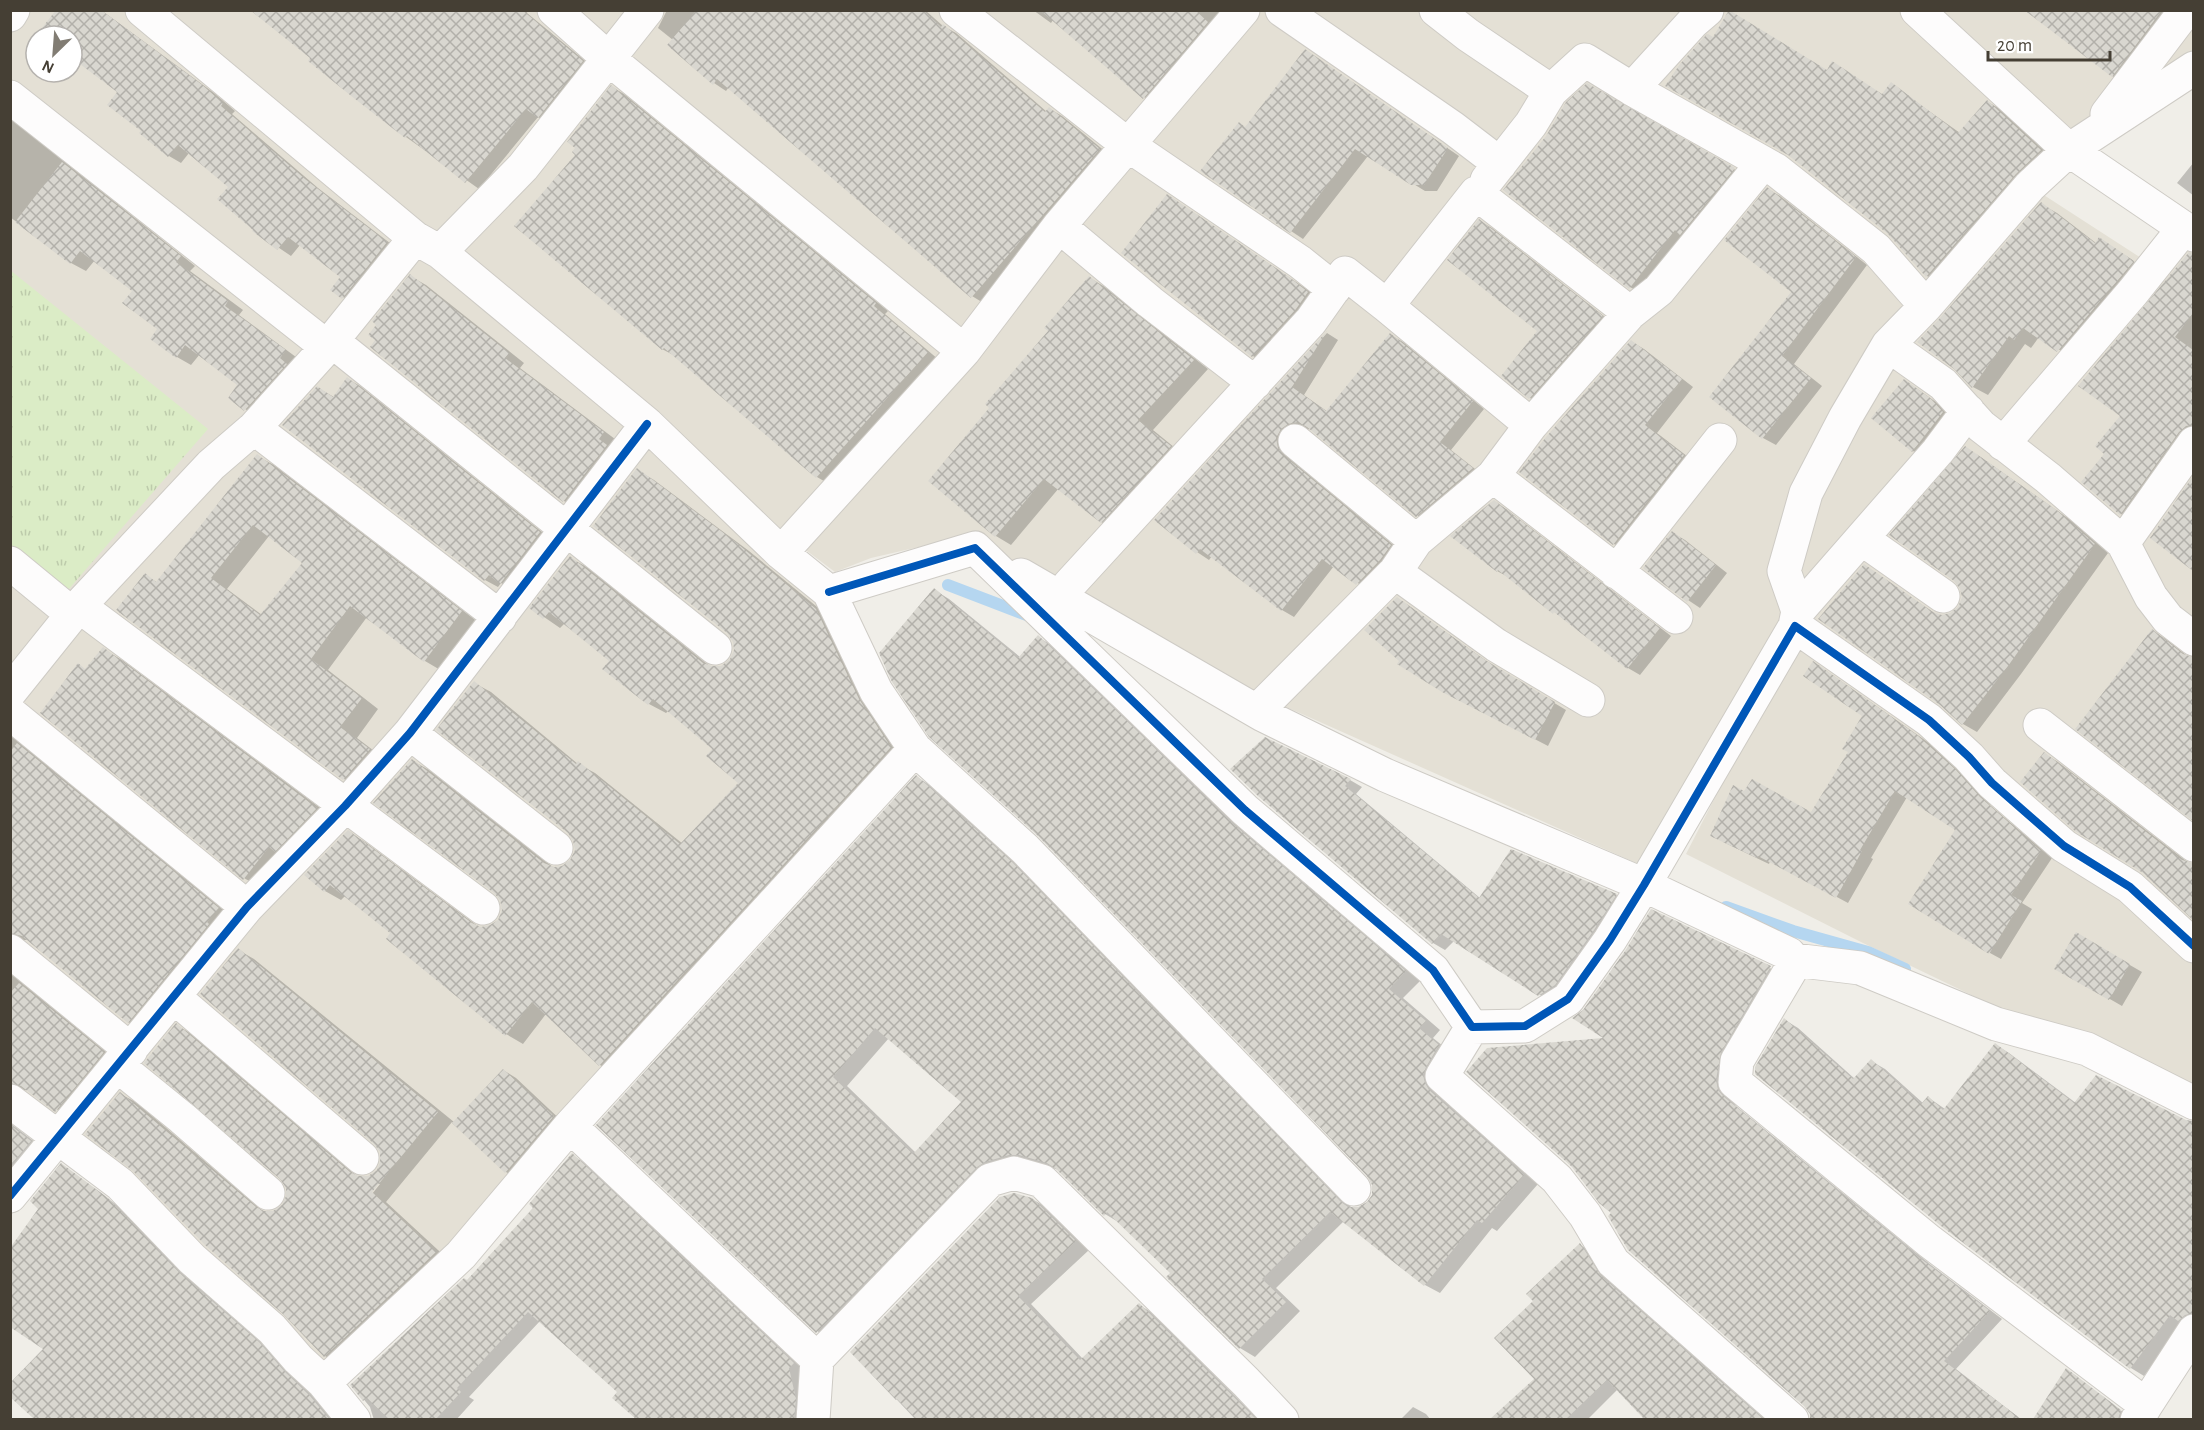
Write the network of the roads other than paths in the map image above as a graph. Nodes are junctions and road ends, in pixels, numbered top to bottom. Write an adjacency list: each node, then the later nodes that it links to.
1 (13, 10): 12 (street)
2 (142, 10): 25 (street)
3 (554, 10): 13 (street)
4 (647, 10): 13 (street)
5 (956, 10): 19 (street)
6 (1243, 10): 19 (street)
7 (1282, 10): 21 (street)
8 (1436, 10): 16 (street)
9 (1917, 10): 18 (street)
10 (2186, 10): 18 (street)
11 (1694, 14): 15 (street)
12 (10, 15)
13 (609, 59): 25 (street); 32 (street)
14 (2193, 68): 18 (street)
15 (1632, 88): 16 (street); 20 (street)
16 (1551, 92): 21 (street)
17 (10, 97): 30 (street)
18 (2080, 142): 24 (street); 28 (street)
19 (1128, 145): 23 (street); 26 (street)
20 (1763, 163): 28 (street); 29 (street)
21 (1500, 164): 22 (street)
22 (1476, 193): 27 (street); 29 (street)
23 (1059, 226): 32 (street); 33 (street)
24 (2189, 231): 41 (street)
25 (427, 245): 30 (street); 35 (street)
26 (1334, 289): 27 (street); 33 (street)
27 (1387, 306): 36 (street)
28 (1926, 306): 31 (street)
29 (1630, 313): 36 (street)
30 (329, 344): 37 (street); 43 (street)
31 (1888, 345): 34 (street); 58 (street)
32 (964, 351): 48 (street)
33 (1255, 383): 52 (street)
34 (1968, 411): 41 (street); 44 (street)
35 (647, 424): 43 (street); 48 (street)
36 (1531, 425): 42 (street)
37 (254, 428): 55 (street); 56 (street)
38 (1720, 440): 51 (street)
39 (1295, 441): 45 (street)
40 (2193, 443): 46 (street)
41 (2003, 444): 46 (street)
42 (1492, 476): 45 (street); 51 (street)
43 (566, 529): 56 (street); 60 (street)
44 (1862, 539): 54 (street); 58 (street)
45 (1416, 541): 50 (street)
46 (2123, 543): 59 (street)
47 (975, 548): 53 (street); 63 (street); 78 (street)
48 (781, 553): 53 (street)
49 (10, 563): 55 (street)
50 (1395, 572): 62 (street); 63 (street)
51 (1616, 572): 57 (street)
52 (1069, 585)
53 (829, 592): 67 (street)
54 (1943, 596)
55 (76, 610): 61 (street); 68 (street)
56 (500, 617): 66 (street)
57 (1676, 617)
58 (1796, 618): 71 (street); 74 (street)
59 (2193, 639)
60 (715, 648)
61 (10, 692)
62 (1588, 700)
63 (1257, 711): 71 (street)
64 (10, 713): 72 (street)
65 (2040, 725): 69 (street)
66 (410, 733): 68 (street); 70 (street)
67 (915, 749): 82 (street); 85 (street)
68 (345, 806): 72 (street); 73 (street)
69 (2193, 844)
70 (556, 848)
71 (1644, 885): 76 (street); 78 (street)
72 (248, 907): 77 (street)
73 (483, 909)
74 (2193, 946)
75 (10, 951): 79 (street)
76 (1794, 960): 81 (street); 91 (street)
77 (174, 997): 79 (street); 84 (street)
78 (1472, 1027): 95 (street)
79 (125, 1058): 83 (street); 86 (street)
80 (10, 1101): 83 (street)
81 (2193, 1103)
82 (570, 1126): 89 (street); 90 (street)
83 (59, 1138): 87 (street); 90 (street)
84 (362, 1158)
85 (1354, 1189)
86 (268, 1193)
87 (10, 1196)
88 (2193, 1331): 91 (street)
89 (817, 1359): 93 (street); 94 (street)
90 (324, 1383): 92 (street)
91 (2141, 1412)
92 (354, 1419)
93 (813, 1419)
94 (1282, 1419)
95 (1792, 1419)

